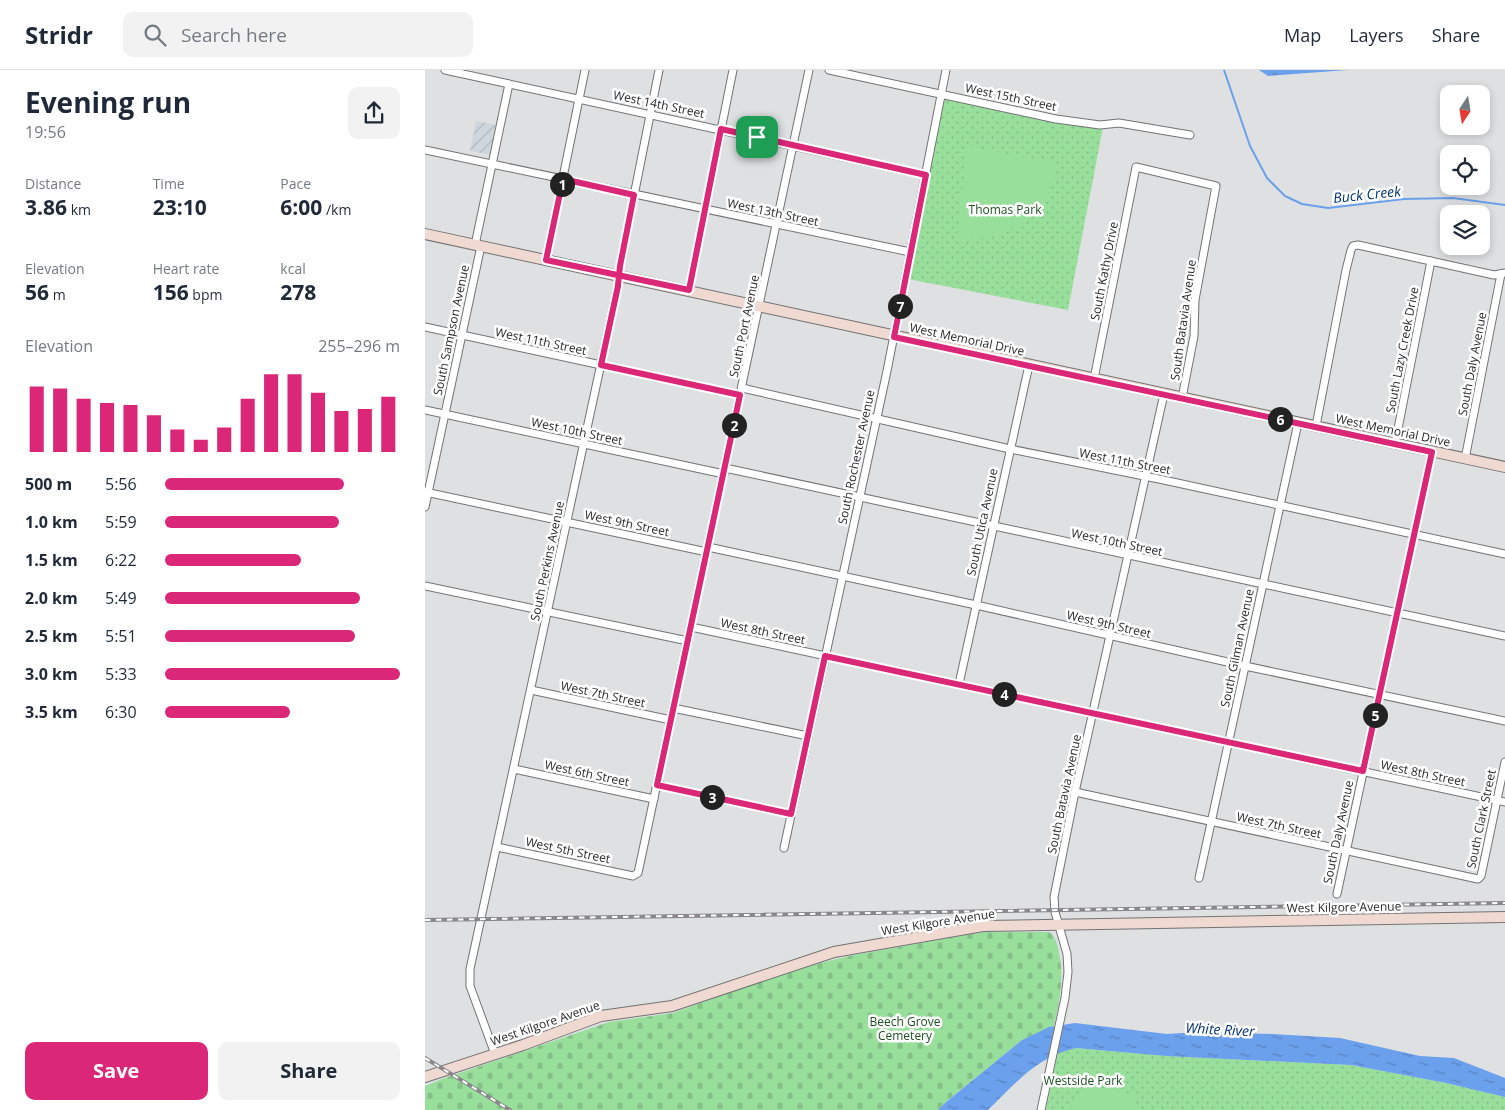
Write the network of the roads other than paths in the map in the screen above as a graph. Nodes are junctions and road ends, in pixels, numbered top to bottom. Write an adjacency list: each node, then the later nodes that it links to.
1 (445, 70): 8 (street, West 14th Street)
2 (585, 70): 10 (street)
3 (659, 70): 11 (street, South Perkins Avenue)
4 (733, 70): 12 (street)
5 (809, 70): 14 (street, South Port Avenue)
6 (829, 70): 9 (street, West 15th Street)
7 (946, 70): 9 (street, South Rochester Avenue)
8 (509, 84): 10 (street, West 14th Street); 16 (street, South Sampson Avenue)
9 (942, 94): 13 (street, West 15th Street); 17 (street, South Rochester Avenue)
10 (579, 100): 11 (street, West 14th Street); 18 (street)
11 (650, 114): 12 (street, West 14th Street); 20 (street, South Perkins Avenue)
12 (721, 129): 14 (street, West 14th Street); 21 (street)
13 (1190, 135)
14 (794, 145): 17 (street, West 14th Street); 22 (street, South Port Avenue)
15 (425, 150): 16 (street, West 13th Street)
16 (492, 164): 18 (street, West 13th Street); 24 (street, South Sampson Avenue)
17 (926, 175): 25 (street, South Rochester Avenue)
18 (563, 179): 20 (street, West 13th Street); 26 (street)
19 (1216, 186): 37 (street, South Kathy Drive); 40 (street, South Batavia Avenue)
20 (634, 195): 21 (street, West 13th Street); 29 (street, South Perkins Avenue)
21 (705, 210): 22 (street, West 13th Street); 30 (street)
22 (777, 225): 25 (street, West 13th Street); 31 (street, South Port Avenue)
23 (425, 234): 24 (main road, West Memorial Drive)
24 (478, 246): 26 (main road, West Memorial Drive); 33 (street, South Sampson Avenue)
25 (910, 252): 34 (street, South Rochester Avenue)
26 (546, 260): 29 (main road, West Memorial Drive)
27 (1431, 261): 28 (street); 45 (street); 47 (street, South Lazy Creek Drive)
28 (1503, 274): 50 (street, South Daly Avenue)
29 (619, 276): 30 (main road, West Memorial Drive); 35 (street, South Perkins Avenue)
30 (689, 290): 31 (main road, West Memorial Drive)
31 (760, 306): 34 (main road, West Memorial Drive); 38 (street, South Port Avenue)
32 (425, 327): 33 (street, West 11th Street)
33 (462, 335): 35 (street, West 11th Street); 42 (street, South Sampson Avenue)
34 (894, 337): 36 (main road, West Memorial Drive); 43 (street, South Rochester Avenue)
35 (601, 365): 38 (street, West 11th Street); 46 (street, South Perkins Avenue)
36 (1029, 365): 37 (main road, West Memorial Drive); 48 (street, South Utica Avenue)
37 (1094, 379): 39 (main road, West Memorial Drive)
38 (741, 392): 43 (street, West 11th Street); 52 (street, South Port Avenue)
39 (1164, 394): 40 (main road, West Memorial Drive); 53 (street, South Batavia Avenue)
40 (1182, 398): 44 (main road, West Memorial Drive)
41 (425, 410): 42 (street, West 10th Street)
42 (445, 414): 46 (street, West 10th Street); 54 (street, South Sampson Avenue)
43 (876, 419): 48 (street, West 11th Street); 55 (street, South Rochester Avenue)
44 (1298, 423): 45 (main road, West Memorial Drive); 56 (street, South Gilman Avenue)
45 (1316, 426): 47 (main road, West Memorial Drive)
46 (584, 444): 52 (street, West 10th Street); 58 (street, South Perkins Avenue)
47 (1395, 444): 49 (main road, West Memorial Drive)
48 (1010, 449): 53 (street, West 11th Street); 59 (street, South Utica Avenue)
49 (1432, 452): 50 (main road, West Memorial Drive); 60 (street, South Daly Avenue)
50 (1465, 459): 51 (main road, West Memorial Drive)
51 (1505, 467)
52 (724, 471): 55 (street, West 10th Street); 61 (street, South Port Avenue)
53 (1145, 476): 56 (street, West 11th Street); 63 (street, South Batavia Avenue)
54 (427, 492): 57 (street, South Sampson Avenue); 58 (street, West 9th Street)
55 (859, 497): 59 (street, West 10th Street); 64 (street, South Rochester Avenue)
56 (1280, 505): 60 (street, West 11th Street); 65 (street, South Gilman Avenue)
57 (425, 507)
58 (567, 522): 61 (street, West 9th Street); 68 (street, South Perkins Avenue)
59 (993, 526): 63 (street, West 10th Street); 67 (street, South Utica Avenue)
60 (1414, 534): 62 (street, West 11th Street); 69 (street, South Daly Avenue)
61 (707, 549): 64 (street, West 9th Street); 70 (street, South Port Avenue)
62 (1505, 554)
63 (1128, 556): 65 (street, West 10th Street); 71 (street, South Batavia Avenue)
64 (843, 576): 67 (street, West 9th Street); 74 (street, South Rochester Avenue)
65 (1263, 584): 69 (street, West 10th Street); 75 (street, South Gilman Avenue)
66 (425, 586): 68 (street)
67 (976, 605): 71 (street, West 9th Street); 76 (street, South Utica Avenue)
68 (548, 611): 73 (street); 77 (street, South Perkins Avenue)
69 (1397, 613): 72 (street, West 10th Street); 78 (street, South Daly Avenue)
70 (691, 627): 73 (street, South Port Avenue); 74 (street, West 8th Street)
71 (1110, 636): 75 (street, West 9th Street); 80 (street, South Batavia Avenue)
72 (1505, 636)
73 (688, 641): 79 (street, South Port Avenue)
74 (825, 656): 76 (street, West 8th Street); 83 (street, South Rochester Avenue)
75 (1245, 666): 78 (street, West 9th Street); 84 (street, South Gilman Avenue)
76 (959, 684): 80 (street, West 8th Street)
77 (531, 690): 81 (street, West 7th Street); 86 (street, South Perkins Avenue)
78 (1380, 694): 82 (street, West 9th Street); 87 (street, South Daly Avenue)
79 (673, 708): 81 (street, South Port Avenue); 83 (street)
80 (1093, 714): 84 (street, West 8th Street); 89 (street, South Batavia Avenue)
81 (671, 720): 88 (street, South Port Avenue)
82 (1505, 721)
83 (808, 736): 93 (street, South Rochester Avenue)
84 (1228, 742): 87 (street, West 8th Street); 94 (street, South Gilman Avenue)
85 (1505, 762): 91 (street, South Clark Street)
86 (514, 769): 90 (street, West 6th Street); 95 (street, South Perkins Avenue)
87 (1363, 771): 91 (street, West 8th Street); 97 (street, South Daly Avenue)
88 (657, 785): 90 (street, South Port Avenue); 93 (street)
89 (1075, 792): 94 (street, West 7th Street); 103 (street, South Batavia Avenue)
90 (654, 799): 98 (street, South Port Avenue)
91 (1497, 800): 92 (street, West 8th Street); 100 (street, South Clark Street)
92 (1505, 802)
93 (791, 814): 96 (street, South Rochester Avenue)
94 (1211, 821): 97 (street, West 7th Street); 99 (street, South Gilman Avenue)
95 (497, 847): 98 (street, West 5th Street); 104 (street, South Perkins Avenue)
96 (784, 848)
97 (1345, 851): 100 (street, West 7th Street); 101 (street, South Daly Avenue)
98 (633, 876)
99 (1199, 878)
100 (1478, 879)
101 (1337, 894)
102 (1505, 918): 103 (main road, West Kilgore Avenue)
103 (1059, 923): 104 (main road, West Kilgore Avenue); 106 (street)
104 (495, 1054): 105 (main road, West Kilgore Avenue)
105 (425, 1077)
106 (1041, 1110)

